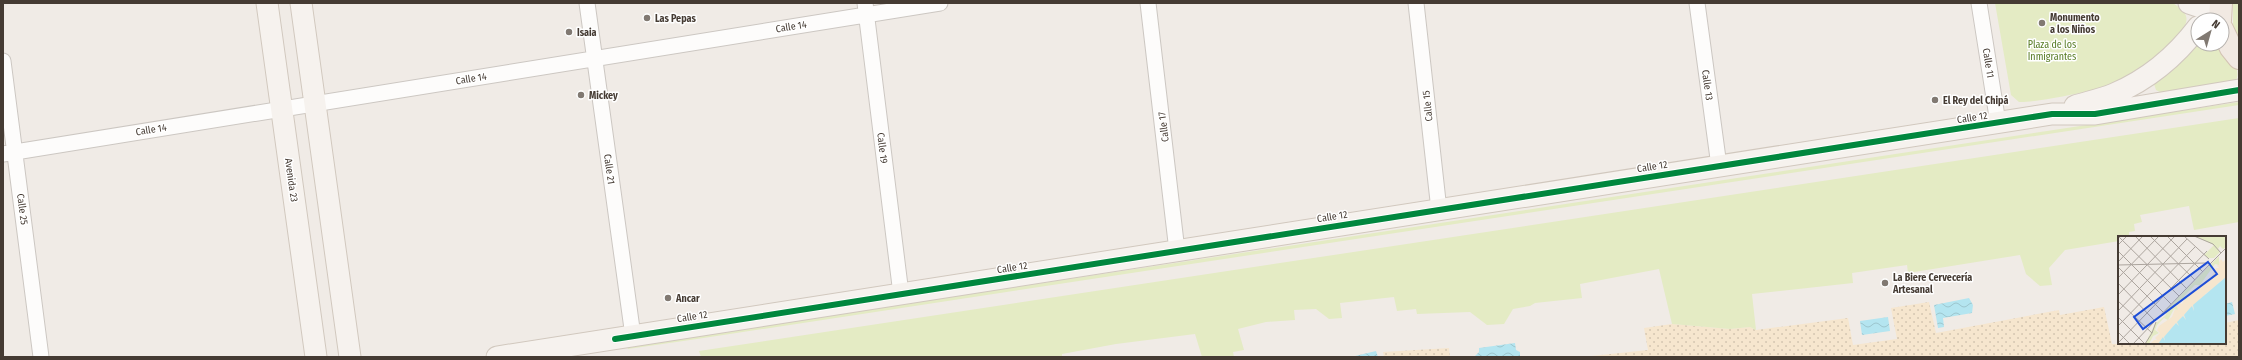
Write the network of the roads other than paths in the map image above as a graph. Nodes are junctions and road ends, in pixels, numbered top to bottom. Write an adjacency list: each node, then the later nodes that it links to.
1 (267, 3): 19 (main road, Avenida 23)
2 (301, 3): 18 (main road)
3 (587, 3): 15 (street, Calle 21)
4 (940, 3): 10 (street, Calle 14)
5 (1148, 3): 25 (street, Calle 17)
6 (1416, 3): 24 (street, Calle 15)
7 (1697, 3): 23 (street, Calle 13)
8 (1979, 3): 21 (street, Calle 11)
9 (2189, 3): 11 (main road)
10 (866, 8): 15 (street, Calle 14); 26 (street, Calle 19)
11 (2212, 12)
12 (2190, 36): 20 (main road)
13 (2230, 48): 14 (main road)
14 (2239, 58)
15 (595, 59): 18 (street, Calle 14); 27 (street, Calle 21)
16 (3, 61): 22 (street, Calle 25)
17 (2239, 90): 20 (main road)
18 (314, 103): 19 (street, Calle 14); 30 (main road)
19 (282, 108): 22 (street, Calle 14); 29 (main road, Avenida 23)
20 (2052, 114): 21 (main road, Calle 12)
21 (1998, 123): 23 (main road, Calle 12)
22 (9, 153): 28 (street, Calle 25)
23 (1719, 166): 24 (main road, Calle 12)
24 (1439, 210): 25 (main road, Calle 12)
25 (1177, 251): 26 (main road, Calle 12)
26 (901, 294): 27 (main road, Calle 12)
27 (633, 336): 31 (main road, Calle 12)
28 (41, 357)
29 (316, 357)
30 (350, 357)
31 (497, 357)

